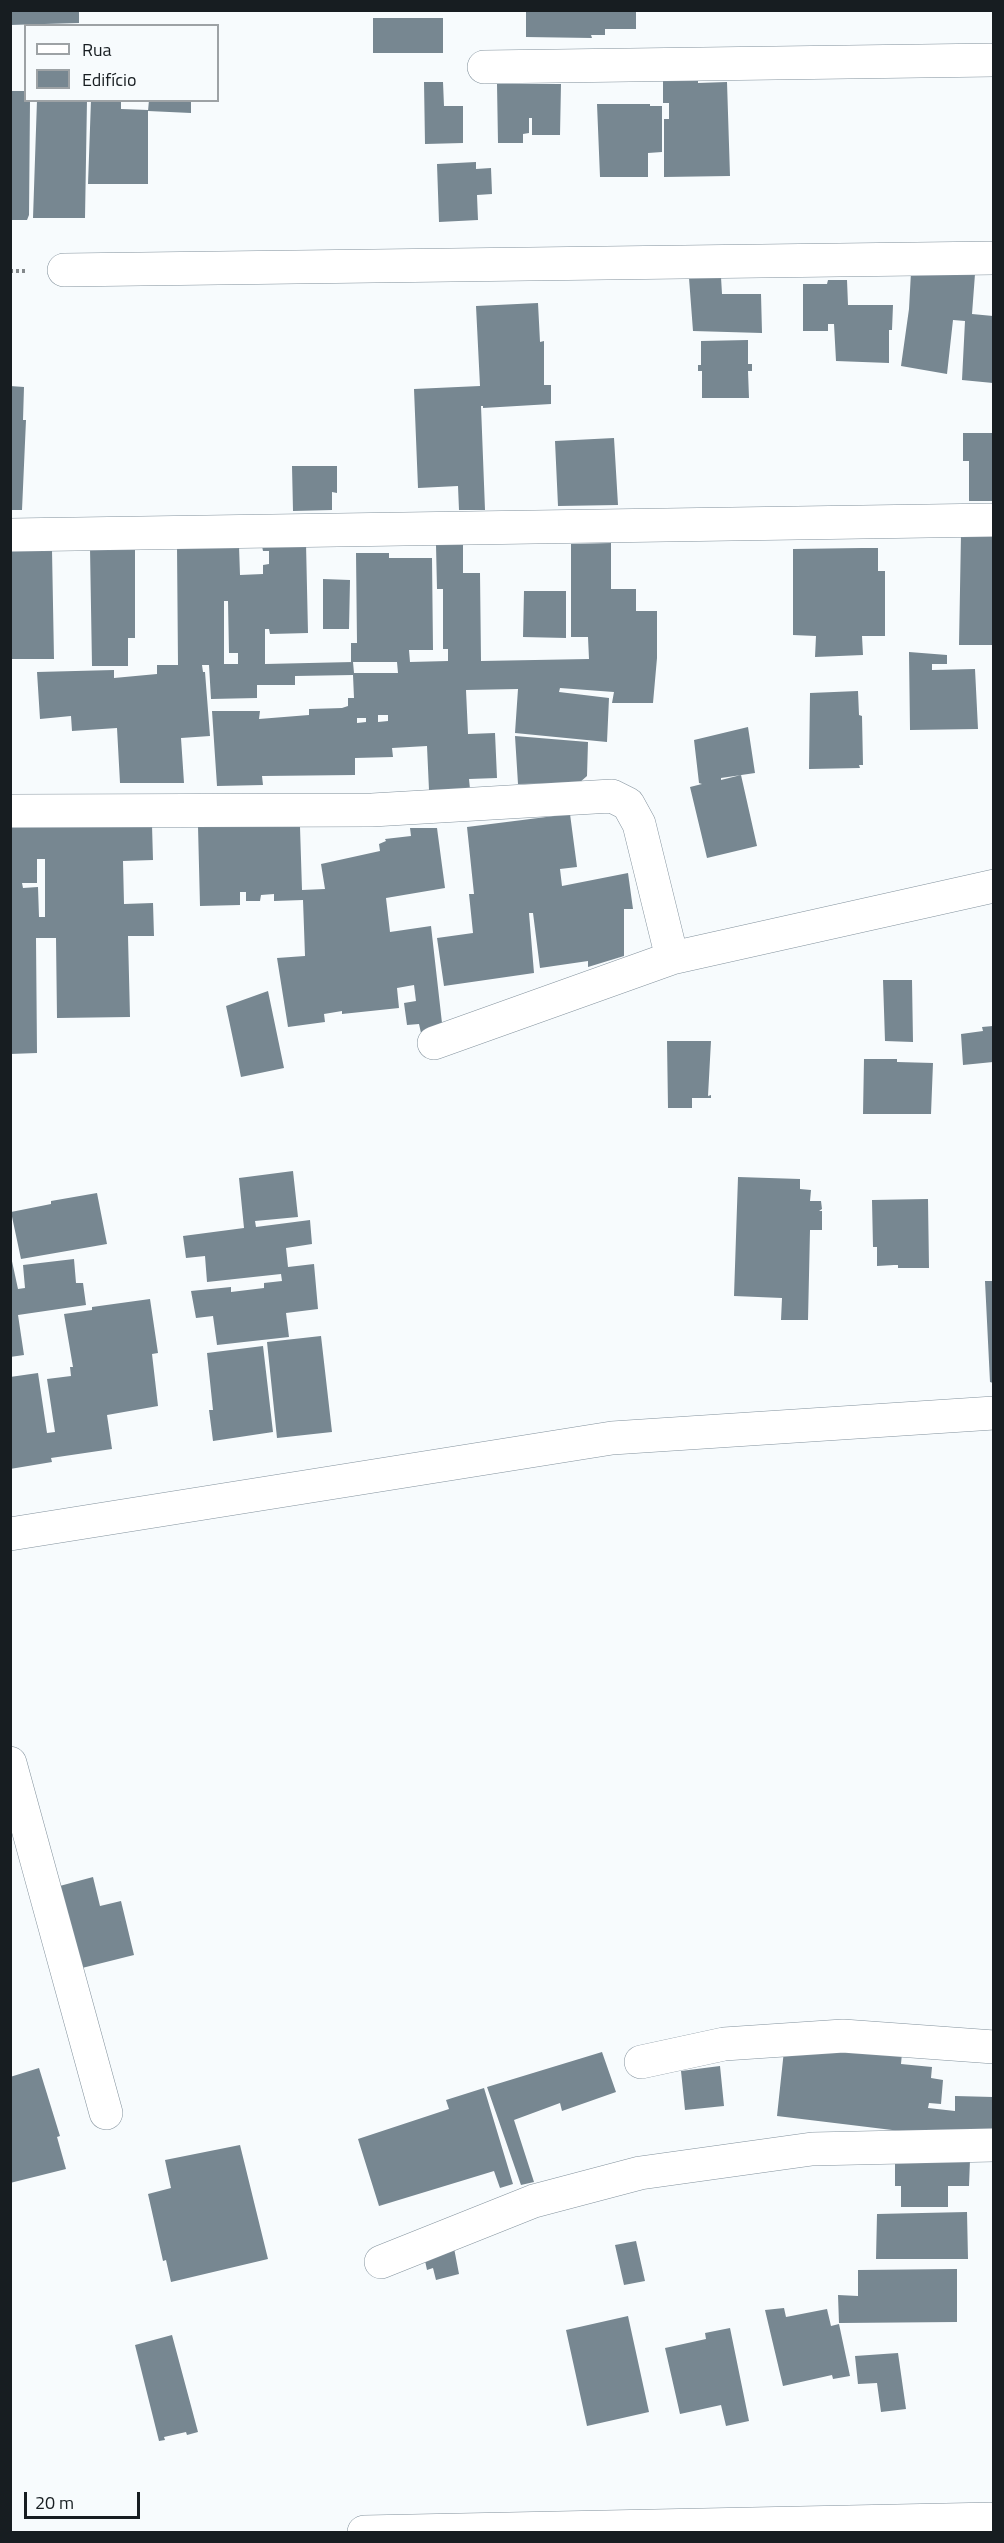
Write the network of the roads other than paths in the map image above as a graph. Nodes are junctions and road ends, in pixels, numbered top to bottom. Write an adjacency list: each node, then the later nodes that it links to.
1 (993, 60): 2 (street)
2 (484, 68)
3 (993, 258): 4 (street)
4 (64, 270)
5 (993, 520): 6 (street)
6 (10, 535)
7 (10, 811): 9 (street)
8 (993, 886): 9 (street)
9 (672, 958): 10 (street)
10 (434, 1043)
11 (993, 1413): 12 (street)
12 (10, 1534)
13 (10, 1763): 16 (street)
14 (993, 2047): 15 (street)
15 (641, 2062)
16 (106, 2113)
17 (993, 2145): 18 (street)
18 (381, 2262)
19 (993, 2519): 20 (street)
20 (364, 2532)

